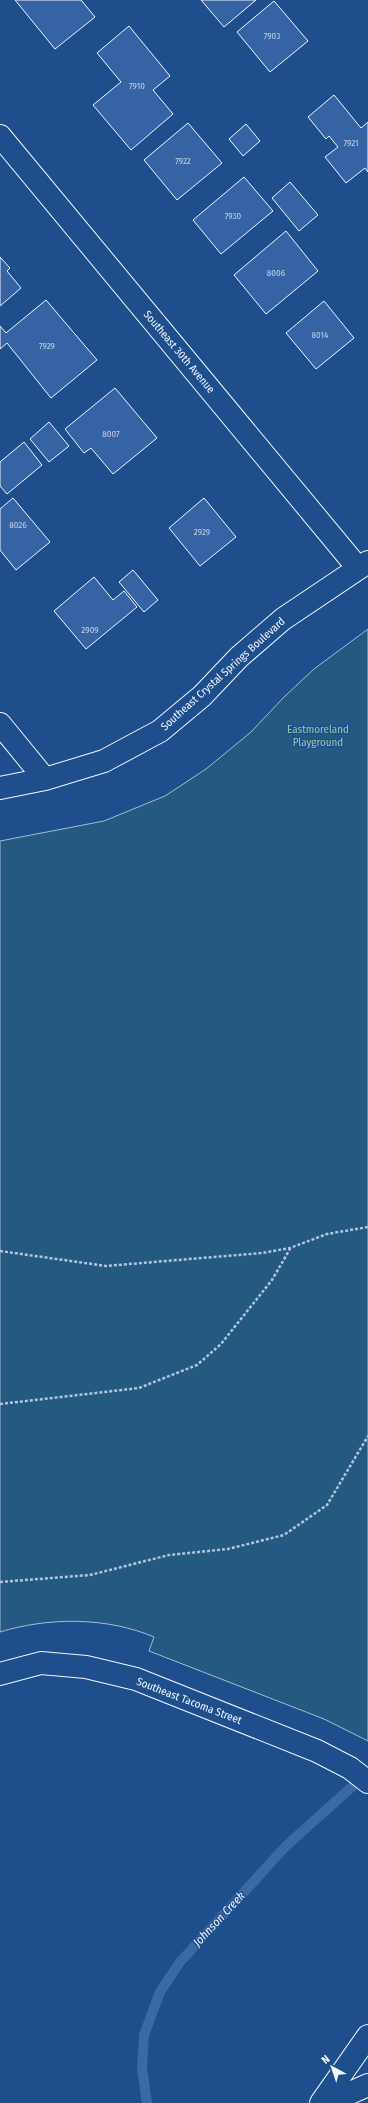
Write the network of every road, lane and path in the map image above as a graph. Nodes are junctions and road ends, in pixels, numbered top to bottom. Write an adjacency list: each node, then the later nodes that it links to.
1 (0, 136): 2 (street, Southeast 30th Avenue)
2 (363, 565): 4 (street, Southeast Crystal Springs Boulevard)
3 (0, 724): 4 (street)
4 (45, 779): 5 (street, Southeast Crystal Springs Boulevard)
5 (0, 788)
6 (368, 1227): 7 (path)
7 (290, 1248): 8 (path); 9 (path)
8 (0, 1251)
9 (0, 1404)
10 (368, 1436): 11 (path)
11 (0, 1582)
12 (0, 1674): 13 (street, Southeast Tacoma Street)
13 (368, 1782)
14 (368, 2036): 16 (street)
15 (368, 2085): 17 (street)
16 (321, 2103)
17 (328, 2103)

